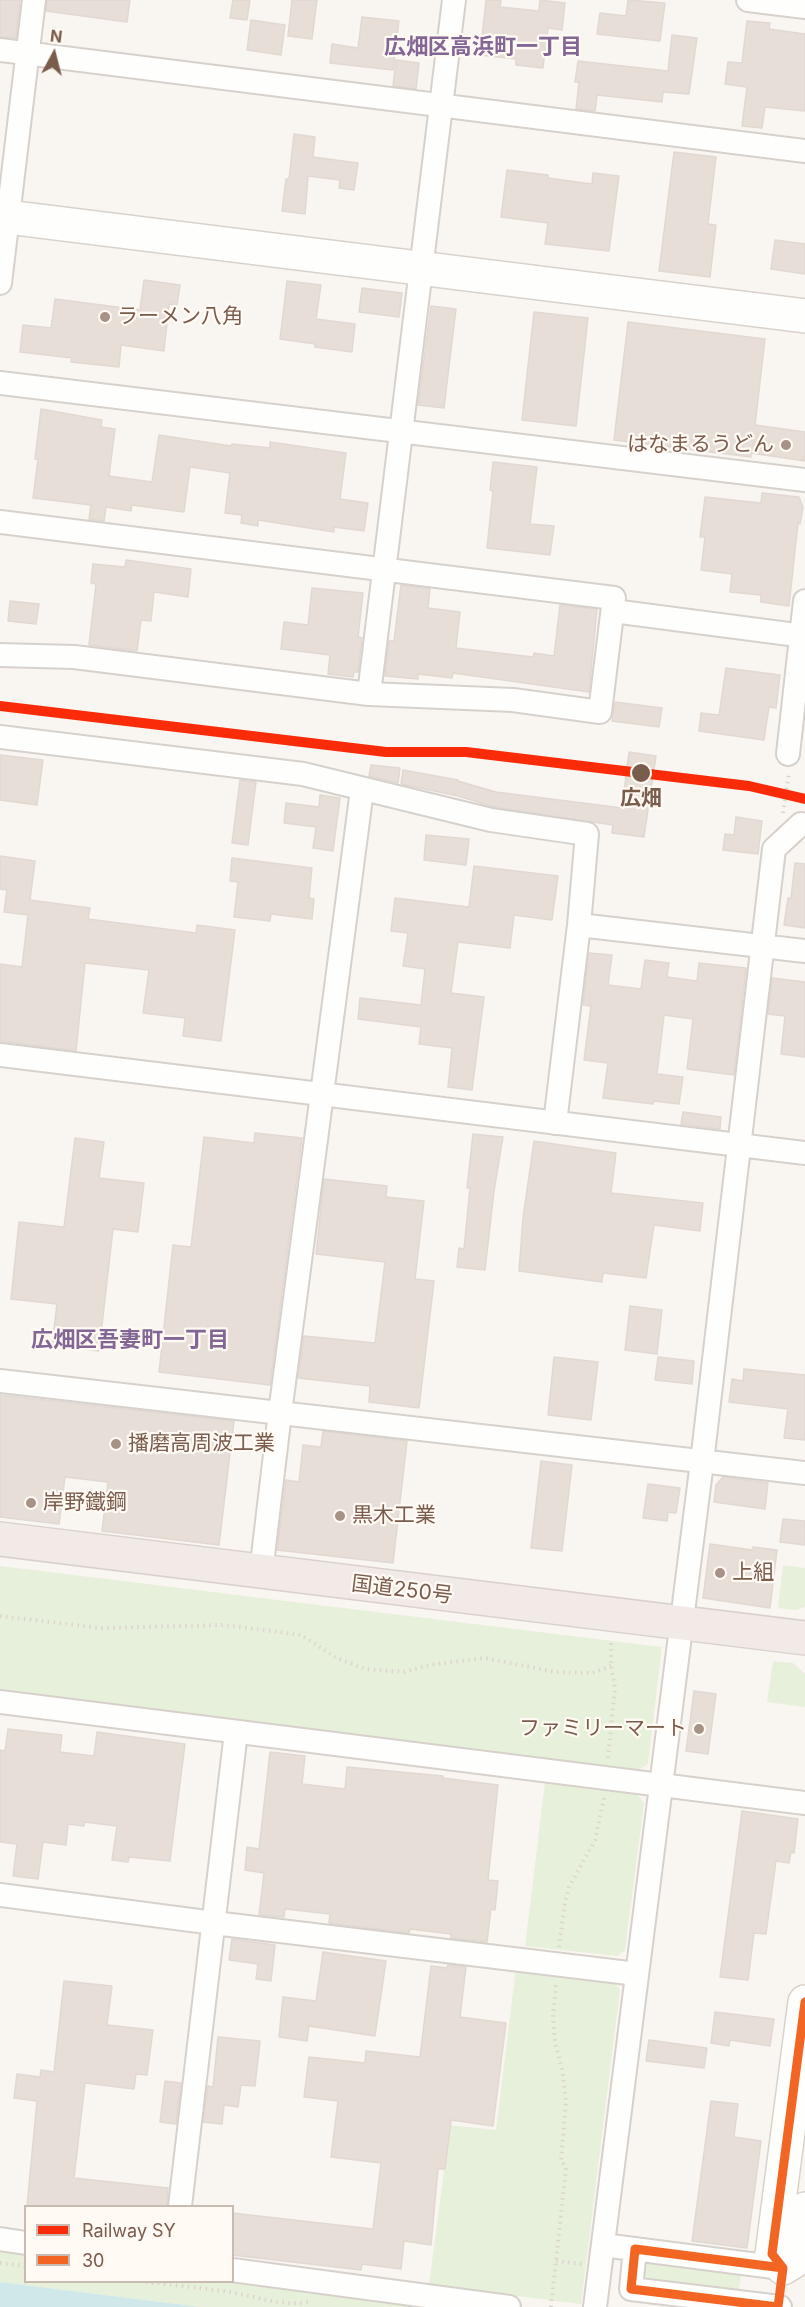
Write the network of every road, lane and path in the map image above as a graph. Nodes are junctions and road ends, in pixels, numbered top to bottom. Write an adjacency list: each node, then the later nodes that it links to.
1 (34, 0): 6 (street)
2 (454, 0): 7 (street)
3 (748, 0): 4 (street)
4 (805, 7)
5 (0, 50): 6 (street)
6 (27, 53): 7 (street); 9 (street)
7 (442, 106): 8 (street); 10 (street)
8 (805, 151)
9 (4, 216): 10 (street); 11 (street)
10 (422, 268): 12 (street); 14 (street)
11 (0, 284)
12 (805, 316)
13 (0, 383): 14 (street)
14 (402, 432): 15 (street); 17 (street)
15 (805, 480)
16 (0, 522): 17 (street)
17 (385, 568): 19 (street); 22 (street)
18 (805, 601): 20 (street)
19 (613, 611): 20 (street); 22 (street)
20 (803, 636): 24 (street)
21 (0, 655): 22 (street)
22 (369, 694)
23 (0, 737): 25 (street)
24 (789, 760): 26 (path)
25 (362, 790): 28 (street); 32 (street)
26 (783, 815)
27 (805, 825): 29 (street)
28 (579, 925): 29 (street); 33 (street)
29 (763, 946): 30 (street); 34 (street)
30 (805, 951)
31 (0, 1055): 32 (street)
32 (322, 1094): 33 (street); 37 (street)
33 (555, 1123): 34 (street)
34 (739, 1145): 35 (street); 38 (street)
35 (805, 1154)
36 (0, 1381): 37 (street)
37 (280, 1413): 38 (street); 41 (street)
38 (702, 1461): 39 (street); 43 (street)
39 (805, 1473)
40 (0, 1539): 41 (highway, 国道250号)
41 (261, 1572): 43 (highway, 国道250号)
42 (0, 1616): 45 (path)
43 (680, 1623): 44 (highway, 国道250号); 48 (street)
44 (805, 1638)
45 (611, 1666)
46 (0, 1702): 47 (street)
47 (236, 1732): 48 (street); 51 (street)
48 (660, 1785): 49 (street); 52 (street)
49 (805, 1803)
50 (0, 1895): 51 (street)
51 (214, 1923): 52 (street); 54 (street)
52 (637, 1974): 58 (street)
53 (805, 2002): 62 (street)
54 (180, 2205)
55 (805, 2209): 62 (street)
56 (0, 2239): 57 (street)
57 (24, 2243)
58 (603, 2245): 59 (street); 65 (street)
59 (635, 2249): 62 (street); 66 (street)
60 (0, 2263): 61 (path)
61 (24, 2266)
62 (794, 2269): 66 (street)
63 (234, 2270): 64 (street)
64 (509, 2307)
65 (595, 2307)
66 (779, 2307)

